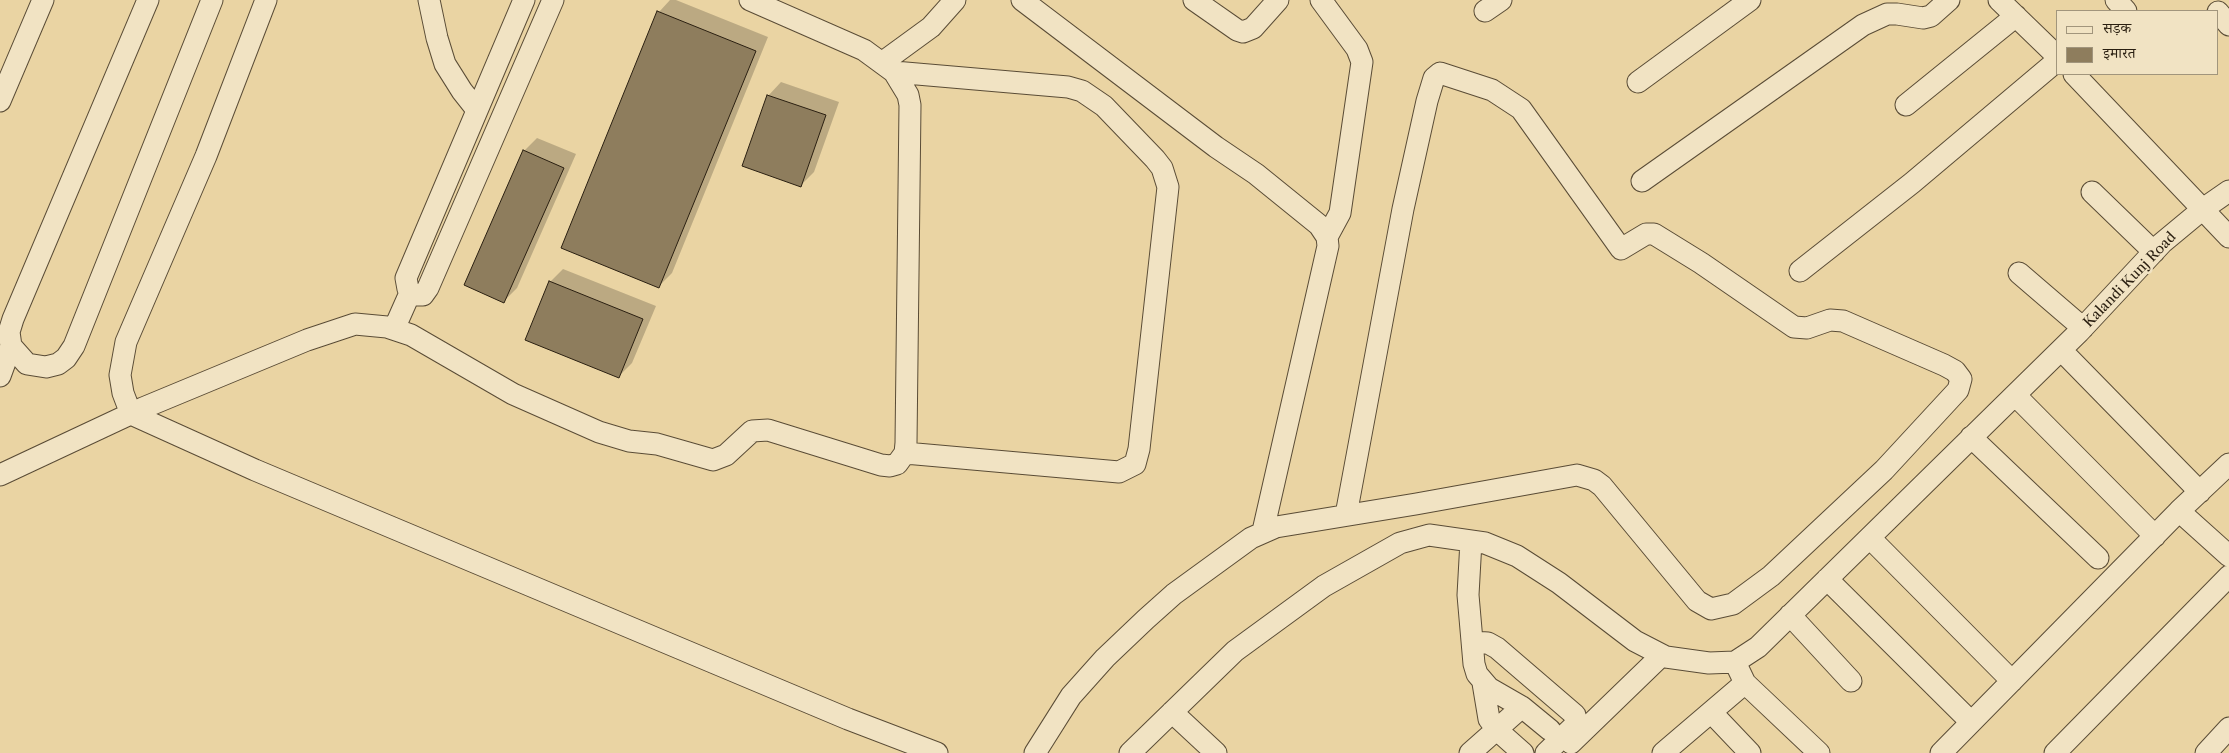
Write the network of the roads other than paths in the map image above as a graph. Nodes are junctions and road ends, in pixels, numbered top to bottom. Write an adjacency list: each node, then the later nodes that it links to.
1 (43, 0): 29 (street)
2 (148, 0): 44 (street)
3 (212, 0): 44 (street)
4 (266, 0): 48 (street)
5 (429, 0): 31 (street)
6 (524, 0): 31 (street)
7 (553, 0): 41 (street)
8 (750, 0): 26 (street)
9 (956, 0): 26 (street)
10 (1022, 0): 36 (street)
11 (1194, 0): 12 (street)
12 (1278, 0)
13 (1321, 0): 36 (street)
14 (1750, 0): 28 (street)
15 (1949, 0): 32 (street)
16 (2000, 0): 22 (street)
17 (2116, 0): 19 (street)
18 (2207, 0): 20 (street)
19 (2125, 10)
20 (2217, 10)
21 (2219, 12): 23 (street)
22 (2016, 16): 24 (street); 30 (street)
23 (2229, 25)
24 (2056, 57)
25 (2056, 61): 39 (street)
26 (889, 67): 50 (street); 50 (street)
27 (2075, 75): 35 (street)
28 (1638, 82)
29 (0, 101)
30 (1906, 105)
31 (477, 110): 41 (street)
32 (1642, 181)
33 (2229, 191): 35 (street, Kalandi Kunj Road)
34 (2092, 192): 38 (street)
35 (2203, 209): 37 (street); 38 (street, Kalandi Kunj Road)
36 (1327, 237): 56 (street)
37 (2229, 237)
38 (2154, 252): 43 (street, Kalandi Kunj Road)
39 (1800, 270)
40 (2019, 273): 43 (street)
41 (410, 293): 42 (street)
42 (394, 329): 48 (street); 50 (street)
43 (2081, 330): 45 (street, Kalandi Kunj Road)
44 (11, 346): 46 (street)
45 (2061, 350): 47 (street, Kalandi Kunj Road); 53 (street)
46 (0, 376)
47 (2015, 395): 49 (street, Kalandi Kunj Road); 57 (street)
48 (131, 414): 52 (street); 80 (street)
49 (1971, 438): 58 (street, Kalandi Kunj Road); 61 (street)
50 (905, 453)
51 (2229, 464): 53 (street)
52 (0, 474)
53 (2200, 492): 54 (street)
54 (2179, 511): 57 (street); 60 (street)
55 (1346, 515): 55 (street); 56 (street)
56 (1264, 531): 81 (street)
57 (2155, 536): 69 (street)
58 (1870, 538): 63 (street, Kalandi Kunj Road); 69 (street)
59 (1471, 541): 65 (street); 66 (street); 73 (street)
60 (2229, 556)
61 (2098, 558)
62 (2229, 576): 92 (street)
63 (1827, 579): 64 (street, Kalandi Kunj Road); 75 (street)
64 (1790, 615): 67 (street, Kalandi Kunj Road); 68 (street)
65 (1473, 642): 70 (street); 86 (street)
66 (1662, 655): 67 (street); 87 (street)
67 (1735, 662): 71 (street)
68 (1850, 681)
69 (2012, 682): 75 (street)
70 (1483, 683): 72 (street); 77 (street)
71 (1745, 683): 74 (street); 90 (street)
72 (1522, 707): 77 (street); 78 (street)
73 (1172, 712): 82 (street); 83 (street)
74 (1711, 712): 88 (street); 89 (street)
75 (1971, 722): 91 (street)
76 (2229, 728): 79 (street)
77 (1497, 730): 84 (street); 85 (street)
78 (1550, 730)
79 (2212, 751)
80 (937, 753)
81 (1035, 753)
82 (1130, 753)
83 (1216, 753)
84 (1470, 753)
85 (1523, 753)
86 (1546, 753)
87 (1561, 753)
88 (1664, 753)
89 (1750, 753)
90 (1819, 753)
91 (1941, 753)
92 (2055, 753)

